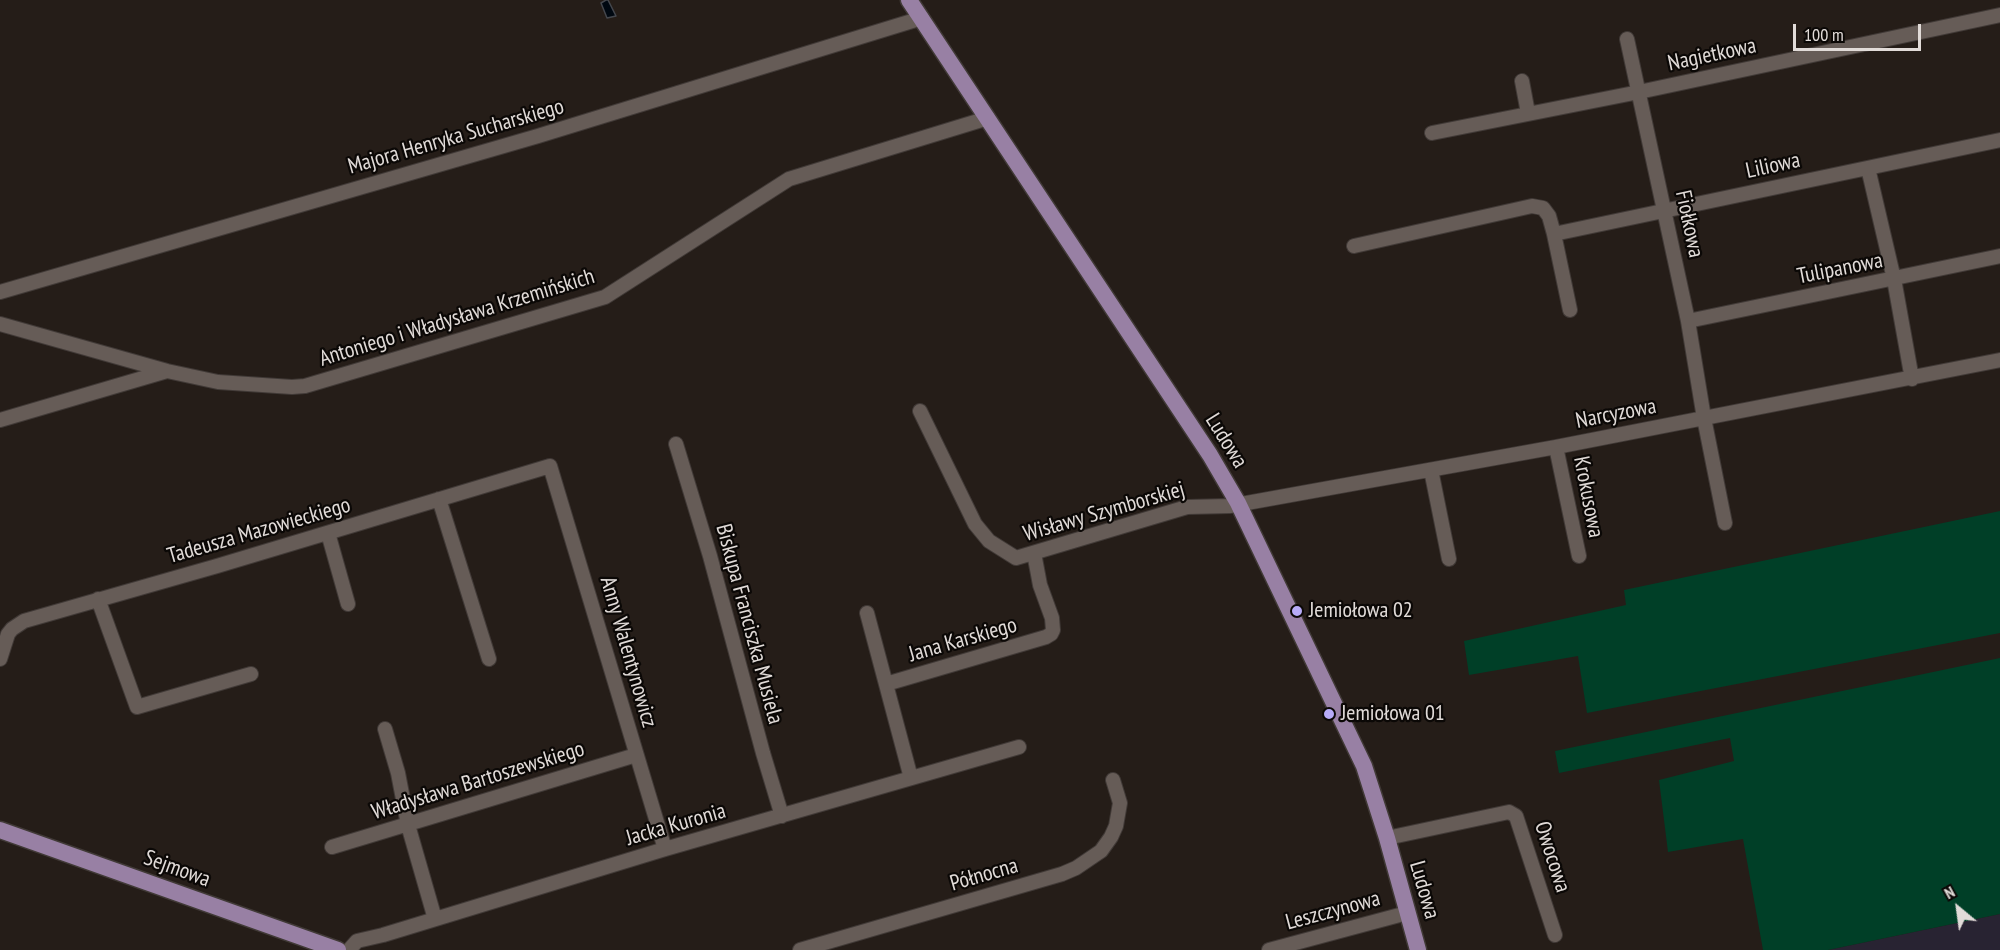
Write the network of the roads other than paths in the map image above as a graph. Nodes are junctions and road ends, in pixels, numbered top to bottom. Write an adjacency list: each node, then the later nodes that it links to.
1 (909, 0): 3 (main road, Ludowa)
2 (2000, 15): 6 (street, Nagietkowa)
3 (922, 18): 8 (main road, Ludowa); 17 (street, Majora Henryka Sucharskiego)
4 (1627, 39): 6 (street, Fiołkowa)
5 (1522, 81): 7 (street)
6 (1639, 92): 7 (street, Nagietkowa); 12 (street, Fiołkowa)
7 (1528, 113): 9 (street, Nagietkowa)
8 (988, 118): 22 (street, Antoniego i Władysława Krzemińskich); 32 (main road, Ludowa)
9 (1432, 133)
10 (2000, 140): 11 (street, Liliowa)
11 (1868, 168): 12 (street, Liliowa); 16 (street)
12 (1665, 210): 13 (street, Liliowa); 19 (street, Fiołkowa)
13 (1554, 234): 14 (street); 18 (street)
14 (1354, 246)
15 (2000, 256): 16 (street, Tulipanowa)
16 (1894, 279): 19 (street, Tulipanowa); 23 (street)
17 (0, 292)
18 (1570, 310)
19 (1688, 321): 25 (street, Fiołkowa)
20 (0, 324): 22 (street, Antoniego i Władysława Krzemińskich)
21 (2000, 360): 23 (street, Narcyzowa)
22 (167, 371): 26 (street, Antoniego i Władysława Krzemińskich)
23 (1912, 379): 25 (street, Narcyzowa)
24 (920, 411): 35 (street, Wisławy Szymborskiej)
25 (1704, 418): 28 (street, Narcyzowa); 33 (street, Fiołkowa)
26 (0, 420)
27 (676, 444): 50 (street, Biskupa Franciszka Musiela)
28 (1556, 447): 30 (street, Narcyzowa); 36 (street, Krokusowa)
29 (550, 466): 31 (street, Tadeusza Mazowieckiego); 47 (street, Anny Walentynowicz)
30 (1431, 470): 32 (street, Narcyzowa); 37 (street)
31 (439, 499): 34 (street, Tadeusza Mazowieckiego); 42 (street)
32 (1238, 503): 35 (street, Wisławy Szymborskiej); 53 (main road, Ludowa)
33 (1725, 523)
34 (328, 533): 38 (street, Tadeusza Mazowieckiego); 39 (street)
35 (1034, 553): 44 (street, Jana Karskiego)
36 (1579, 556)
37 (1449, 559)
38 (98, 599): 41 (street, Tadeusza Mazowieckiego); 43 (street)
39 (348, 604)
40 (867, 613): 44 (street)
41 (0, 659)
42 (489, 659)
43 (251, 674)
44 (886, 684): 48 (street)
45 (385, 729): 51 (street)
46 (1019, 747): 48 (street, Jacka Kuronia)
47 (636, 755): 51 (street, Władysława Bartoszewskiego); 55 (street, Anny Walentynowicz)
48 (911, 778): 50 (street, Jacka Kuronia)
49 (1113, 780): 61 (street, Północna)
50 (782, 816): 55 (street, Jacka Kuronia)
51 (408, 825): 54 (street, Władysława Bartoszewskiego); 57 (street)
52 (0, 830): 59 (main road, Sejmowa)
53 (1387, 838): 56 (main road, Ludowa); 58 (street, Owocowa)
54 (332, 847)
55 (665, 849): 57 (street, Jacka Kuronia)
56 (1407, 913): 62 (street, Leszczynowa); 63 (main road, Ludowa)
57 (435, 919): 60 (street, Jacka Kuronia)
58 (1555, 935)
59 (338, 950)
60 (349, 950)
61 (800, 950)
62 (1269, 950)
63 (1418, 950)

